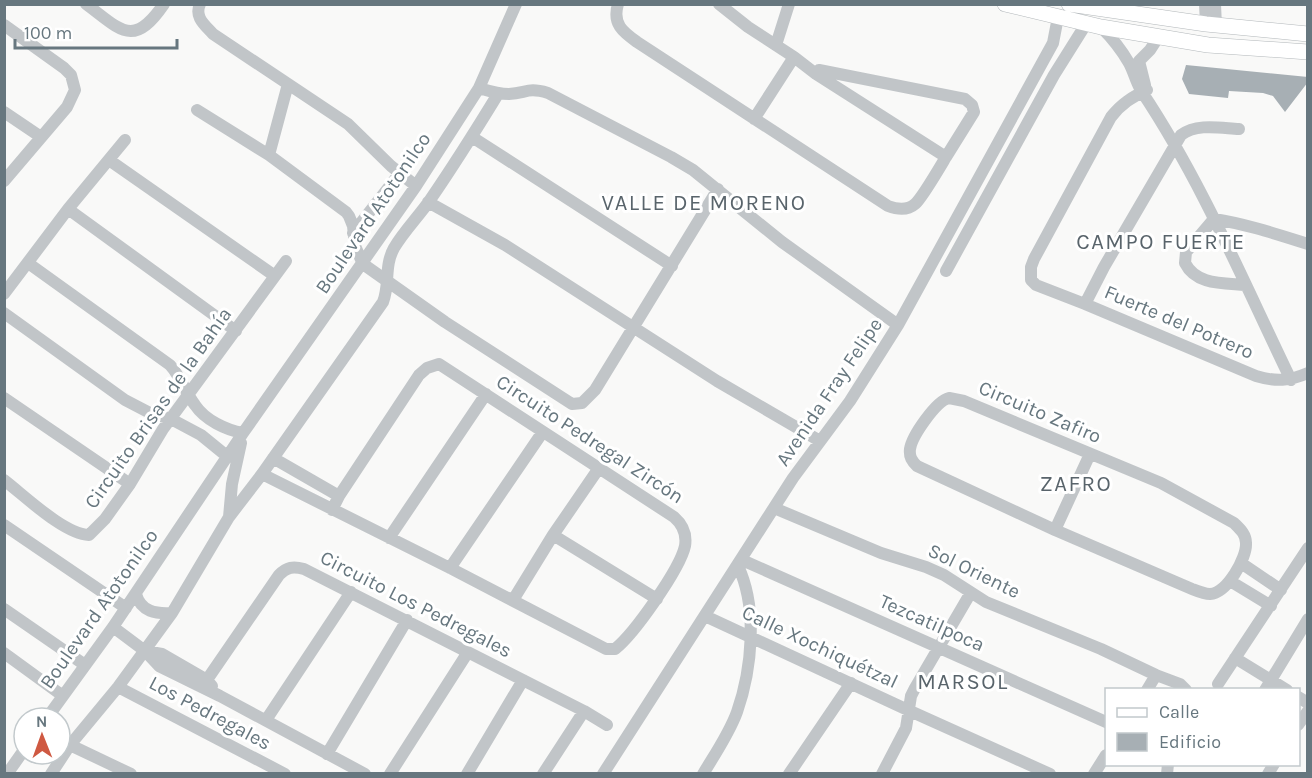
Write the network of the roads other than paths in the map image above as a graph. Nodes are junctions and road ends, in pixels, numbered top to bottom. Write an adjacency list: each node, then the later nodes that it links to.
1 (86, 4): 2 (street)
2 (164, 4)
3 (200, 4): 24 (street)
4 (516, 4): 25 (street, Boulevard Atotonilco)
5 (618, 4): 30 (street)
6 (720, 4): 19 (street)
7 (1005, 4): 12 (main road)
8 (1069, 4): 15 (main road)
9 (1205, 4): 15 (street)
10 (1215, 4): 15 (street)
11 (787, 5): 19 (street)
12 (1058, 17): 13 (main road); 60 (street, Avenida Fray Felipe)
13 (1086, 24): 16 (main road); 52 (street)
14 (4, 25): 32 (street)
15 (1211, 25): 17 (main road)
16 (1101, 27): 18 (main road); 22 (street)
17 (1308, 34)
18 (1159, 36): 20 (main road); 22 (street)
19 (776, 45): 21 (street)
20 (1308, 52)
21 (795, 57): 23 (street); 30 (street)
22 (1135, 63): 27 (street)
23 (816, 74): 37 (street); 37 (street)
24 (288, 84): 36 (street); 39 (street)
25 (479, 88): 26 (street); 41 (street, Boulevard Atotonilco)
26 (498, 94): 33 (street); 42 (street)
27 (1146, 94): 35 (street); 57 (street, Fuerte del Potrero)
28 (196, 110): 36 (street)
29 (4, 112): 32 (street)
30 (754, 119): 37 (street)
31 (1239, 129): 35 (street)
32 (41, 137): 40 (street)
33 (472, 137): 43 (street); 51 (street)
34 (125, 140): 38 (street)
35 (1175, 144): 45 (street); 57 (street)
36 (269, 155): 46 (street)
37 (946, 157)
38 (109, 160): 44 (street); 53 (street)
39 (400, 173): 41 (street); 46 (street)
40 (4, 181)
41 (416, 186): 50 (street, Boulevard Atotonilco)
42 (718, 189): 51 (street); 60 (street)
43 (428, 202): 54 (street); 59 (street)
44 (68, 209): 49 (street); 61 (street)
45 (1214, 219): 47 (street); 55 (street); 55 (street)
46 (353, 233): 50 (street)
47 (1308, 244)
48 (286, 261): 53 (street, Circuito Brisas de la Bahía)
49 (28, 263): 56 (street); 64 (street)
50 (363, 264): 54 (street); 68 (street, Boulevard Atotonilco)
51 (672, 266): 59 (street)
52 (946, 271)
53 (275, 276): 61 (street, Circuito Brisas de la Bahía)
54 (387, 281): 59 (street); 73 (street)
55 (1245, 285): 63 (street)
56 (4, 294)
57 (1085, 304): 63 (street, Fuerte del Potrero)
58 (4, 313): 67 (street)
59 (633, 325): 70 (street)
60 (898, 325): 70 (street, Avenida Fray Felipe)
61 (236, 332): 64 (street, Circuito Brisas de la Bahía)
62 (1308, 373): 63 (street, Fuerte del Potrero)
63 (1291, 380)
64 (188, 394): 67 (street, Circuito Brisas de la Bahía); 68 (street)
65 (486, 394): 69 (street, Circuito Pedregal Zircón); 78 (street, Circuito Pedregal Zircón); 85 (street)
66 (4, 398): 77 (street)
67 (171, 419): 72 (street); 77 (street, Circuito Brisas de la Bahía)
68 (243, 433): 72 (street, Boulevard Atotonilco); 81 (street, Boulevard Atotonilco)
69 (542, 433): 74 (street, Circuito Pedregal Zircón); 89 (street)
70 (820, 441): 79 (street, Avenida Fray Felipe)
71 (1090, 454): 83 (street); 83 (street, Circuito Zafiro); 88 (street, Circuito Zafiro)
72 (228, 457): 93 (street, Boulevard Atotonilco)
73 (273, 458): 75 (street); 78 (street)
74 (599, 468): 84 (street); 95 (street, Circuito Pedregal Zircón)
75 (262, 474): 80 (street, Circuito Pedregal Zircón); 81 (street)
76 (4, 480): 77 (street, Circuito Brisas de la Bahía)
77 (130, 484)
78 (339, 496): 80 (street, Circuito Pedregal Zircón)
79 (774, 508): 87 (street, Avenida Fray Felipe); 94 (street, Sol Oriente)
80 (332, 510): 85 (street, Circuito Pedregal Zircón)
81 (229, 517): 100 (street, Boulevard Atotonilco)
82 (4, 525): 98 (street)
83 (1055, 530): 90 (street, Circuito Zafiro)
84 (553, 535): 95 (street); 96 (street)
85 (389, 538): 89 (street, Circuito Pedregal Zircón)
86 (1308, 548): 91 (street)
87 (740, 563): 101 (street, Avenida Fray Felipe); 105 (street); 106 (street, Tezcatilpoca)
88 (1241, 563): 90 (street, Circuito Zafiro); 91 (street)
89 (450, 568): 96 (street, Circuito Pedregal Zircón)
90 (1230, 581): 97 (street)
91 (1281, 590): 97 (street)
92 (351, 592): 103 (street, Circuito Los Pedregales); 114 (street, Circuito Los Pedregales); 125 (street)
93 (136, 594): 98 (street, Boulevard Atotonilco); 100 (street)
94 (970, 594): 106 (street); 112 (street, Sol Oriente)
95 (657, 599): 96 (street, Circuito Pedregal Zircón)
96 (513, 600)
97 (1271, 606): 110 (street)
98 (126, 608): 104 (street, Boulevard Atotonilco)
99 (4, 609): 111 (street)
100 (172, 613): 107 (street, Boulevard Atotonilco)
101 (705, 615): 105 (street, Calle Xochiquétzal); 139 (street, Avenida Fray Felipe)
102 (1308, 619): 117 (street)
103 (407, 620): 108 (street, Circuito Los Pedregales); 130 (street)
104 (113, 627): 107 (street); 111 (street, Boulevard Atotonilco)
105 (751, 638): 115 (street, Calle Xochiquétzal); 140 (street)
106 (938, 647): 124 (street); 126 (street, Tezcatilpoca)
107 (145, 651): 114 (street); 118 (street, Boulevard Atotonilco)
108 (468, 652): 113 (street, Circuito Los Pedregales); 136 (street)
109 (5, 655): 121 (street)
110 (1233, 660): 116 (street); 117 (street)
111 (85, 665): 121 (street, Boulevard Atotonilco)
112 (1156, 675): 119 (street); 120 (street, Sol Oriente)
113 (523, 680): 123 (street, Circuito Los Pedregales); 137 (street)
114 (205, 683): 125 (street)
115 (851, 683): 124 (street, Calle Xochiquétzal); 141 (street)
116 (1218, 684)
117 (1268, 686)
118 (118, 687): 128 (street, Boulevard Atotonilco); 134 (street, Los Pedregales)
119 (1148, 688)
120 (1184, 688)
121 (63, 696): 122 (street, Boulevard Atotonilco)
122 (56, 706)
123 (584, 711): 127 (street, Circuito Los Pedregales); 138 (street)
124 (910, 711): 132 (street, Calle Xochiquétzal); 142 (street)
125 (266, 720): 130 (street)
126 (1105, 721)
127 (607, 725)
128 (72, 743)
129 (72, 746): 133 (street)
130 (327, 754): 135 (street)
131 (1105, 758): 143 (street)
132 (1048, 773)
133 (131, 774)
134 (285, 774)
135 (365, 774)
136 (390, 774)
137 (467, 774)
138 (543, 774)
139 (603, 774)
140 (703, 774)
141 (789, 774)
142 (882, 774)
143 (1094, 774)

